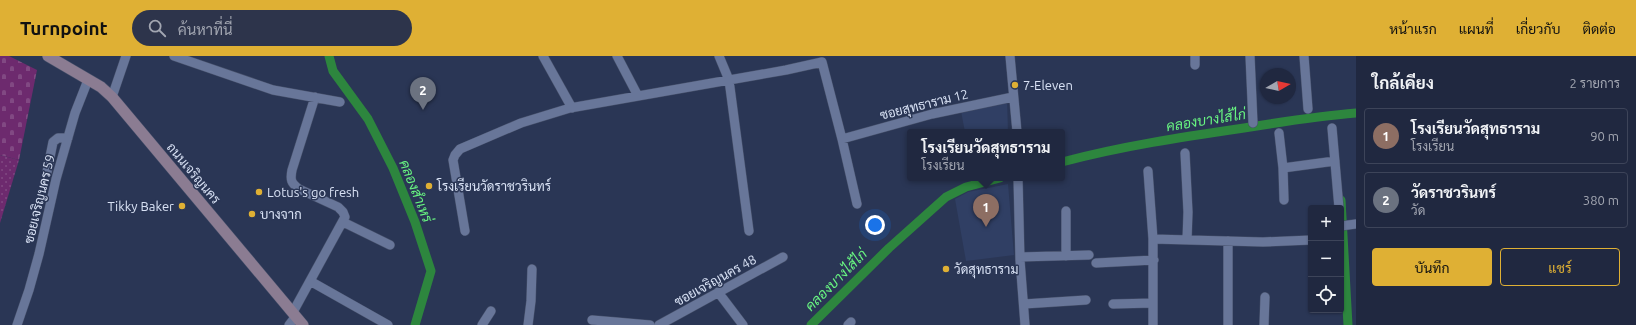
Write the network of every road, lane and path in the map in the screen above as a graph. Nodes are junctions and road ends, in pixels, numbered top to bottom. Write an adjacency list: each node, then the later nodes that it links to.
1 (48, 56): 10 (main road, ถนนเจริญนคร)
2 (126, 56): 15 (street)
3 (174, 56): 13 (street)
4 (543, 56): 17 (street)
5 (617, 56): 12 (street)
6 (719, 56): 11 (street)
7 (1010, 56): 14 (street)
8 (1250, 56): 19 (street)
9 (1304, 56): 18 (street)
10 (88, 80): 15 (main road, ถนนเจริญนคร); 23 (street, ซอยเจริญนคร 59)
11 (729, 80): 12 (street); 24 (street); 37 (street)
12 (638, 96): 17 (street)
13 (315, 97): 16 (street); 35 (street)
14 (1013, 97): 21 (street); 24 (street, ซอยสุทธาราม 12)
15 (112, 98): 58 (main road, ถนนเจริญนคร)
16 (340, 102)
17 (572, 108): 36 (street)
18 (1308, 109)
19 (1253, 123)
20 (1332, 128): 26 (street)
21 (1016, 129)
22 (1280, 133): 27 (street)
23 (68, 138): 29 (street); 61 (street, ซอยเจริญนคร 59)
24 (842, 139): 32 (street)
25 (1184, 153): 39 (street)
26 (1335, 161): 27 (street); 33 (street)
27 (1283, 168): 31 (street)
28 (1148, 171): 38 (street)
29 (46, 172)
30 (1018, 181): 46 (street)
31 (1284, 200)
32 (857, 204)
33 (1338, 205)
34 (1066, 211): 44 (street)
35 (344, 222): 42 (street); 50 (street)
36 (465, 231)
37 (749, 231)
38 (1153, 239): 39 (street); 47 (street)
39 (1187, 240): 41 (street)
40 (1308, 240): 41 (street)
41 (1228, 241): 71 (street)
42 (390, 245)
43 (1089, 255): 44 (street)
44 (1066, 256): 46 (street)
45 (783, 257): 51 (street, ซอยเจริญนคร 48)
46 (1020, 257): 55 (street)
47 (1154, 260): 48 (street); 54 (street)
48 (1096, 263)
49 (532, 269): 65 (street)
50 (310, 281): 58 (street); 63 (street)
51 (718, 292): 67 (street, ซอยเจริญนคร 48); 68 (street)
52 (1265, 297): 72 (street)
53 (1086, 300): 55 (street)
54 (1153, 303): 56 (street); 70 (street)
55 (1024, 304): 69 (street)
56 (1113, 304)
57 (491, 312): 64 (street)
58 (292, 318): 62 (main road, ถนนเจริญนคร)
59 (592, 320): 60 (street)
60 (615, 323): 66 (street)
61 (17, 325)
62 (303, 325)
63 (388, 325)
64 (482, 325)
65 (528, 325)
66 (650, 325)
67 (659, 325)
68 (743, 325)
69 (1025, 325)
70 (1153, 325)
71 (1228, 325)
72 (1264, 325)

